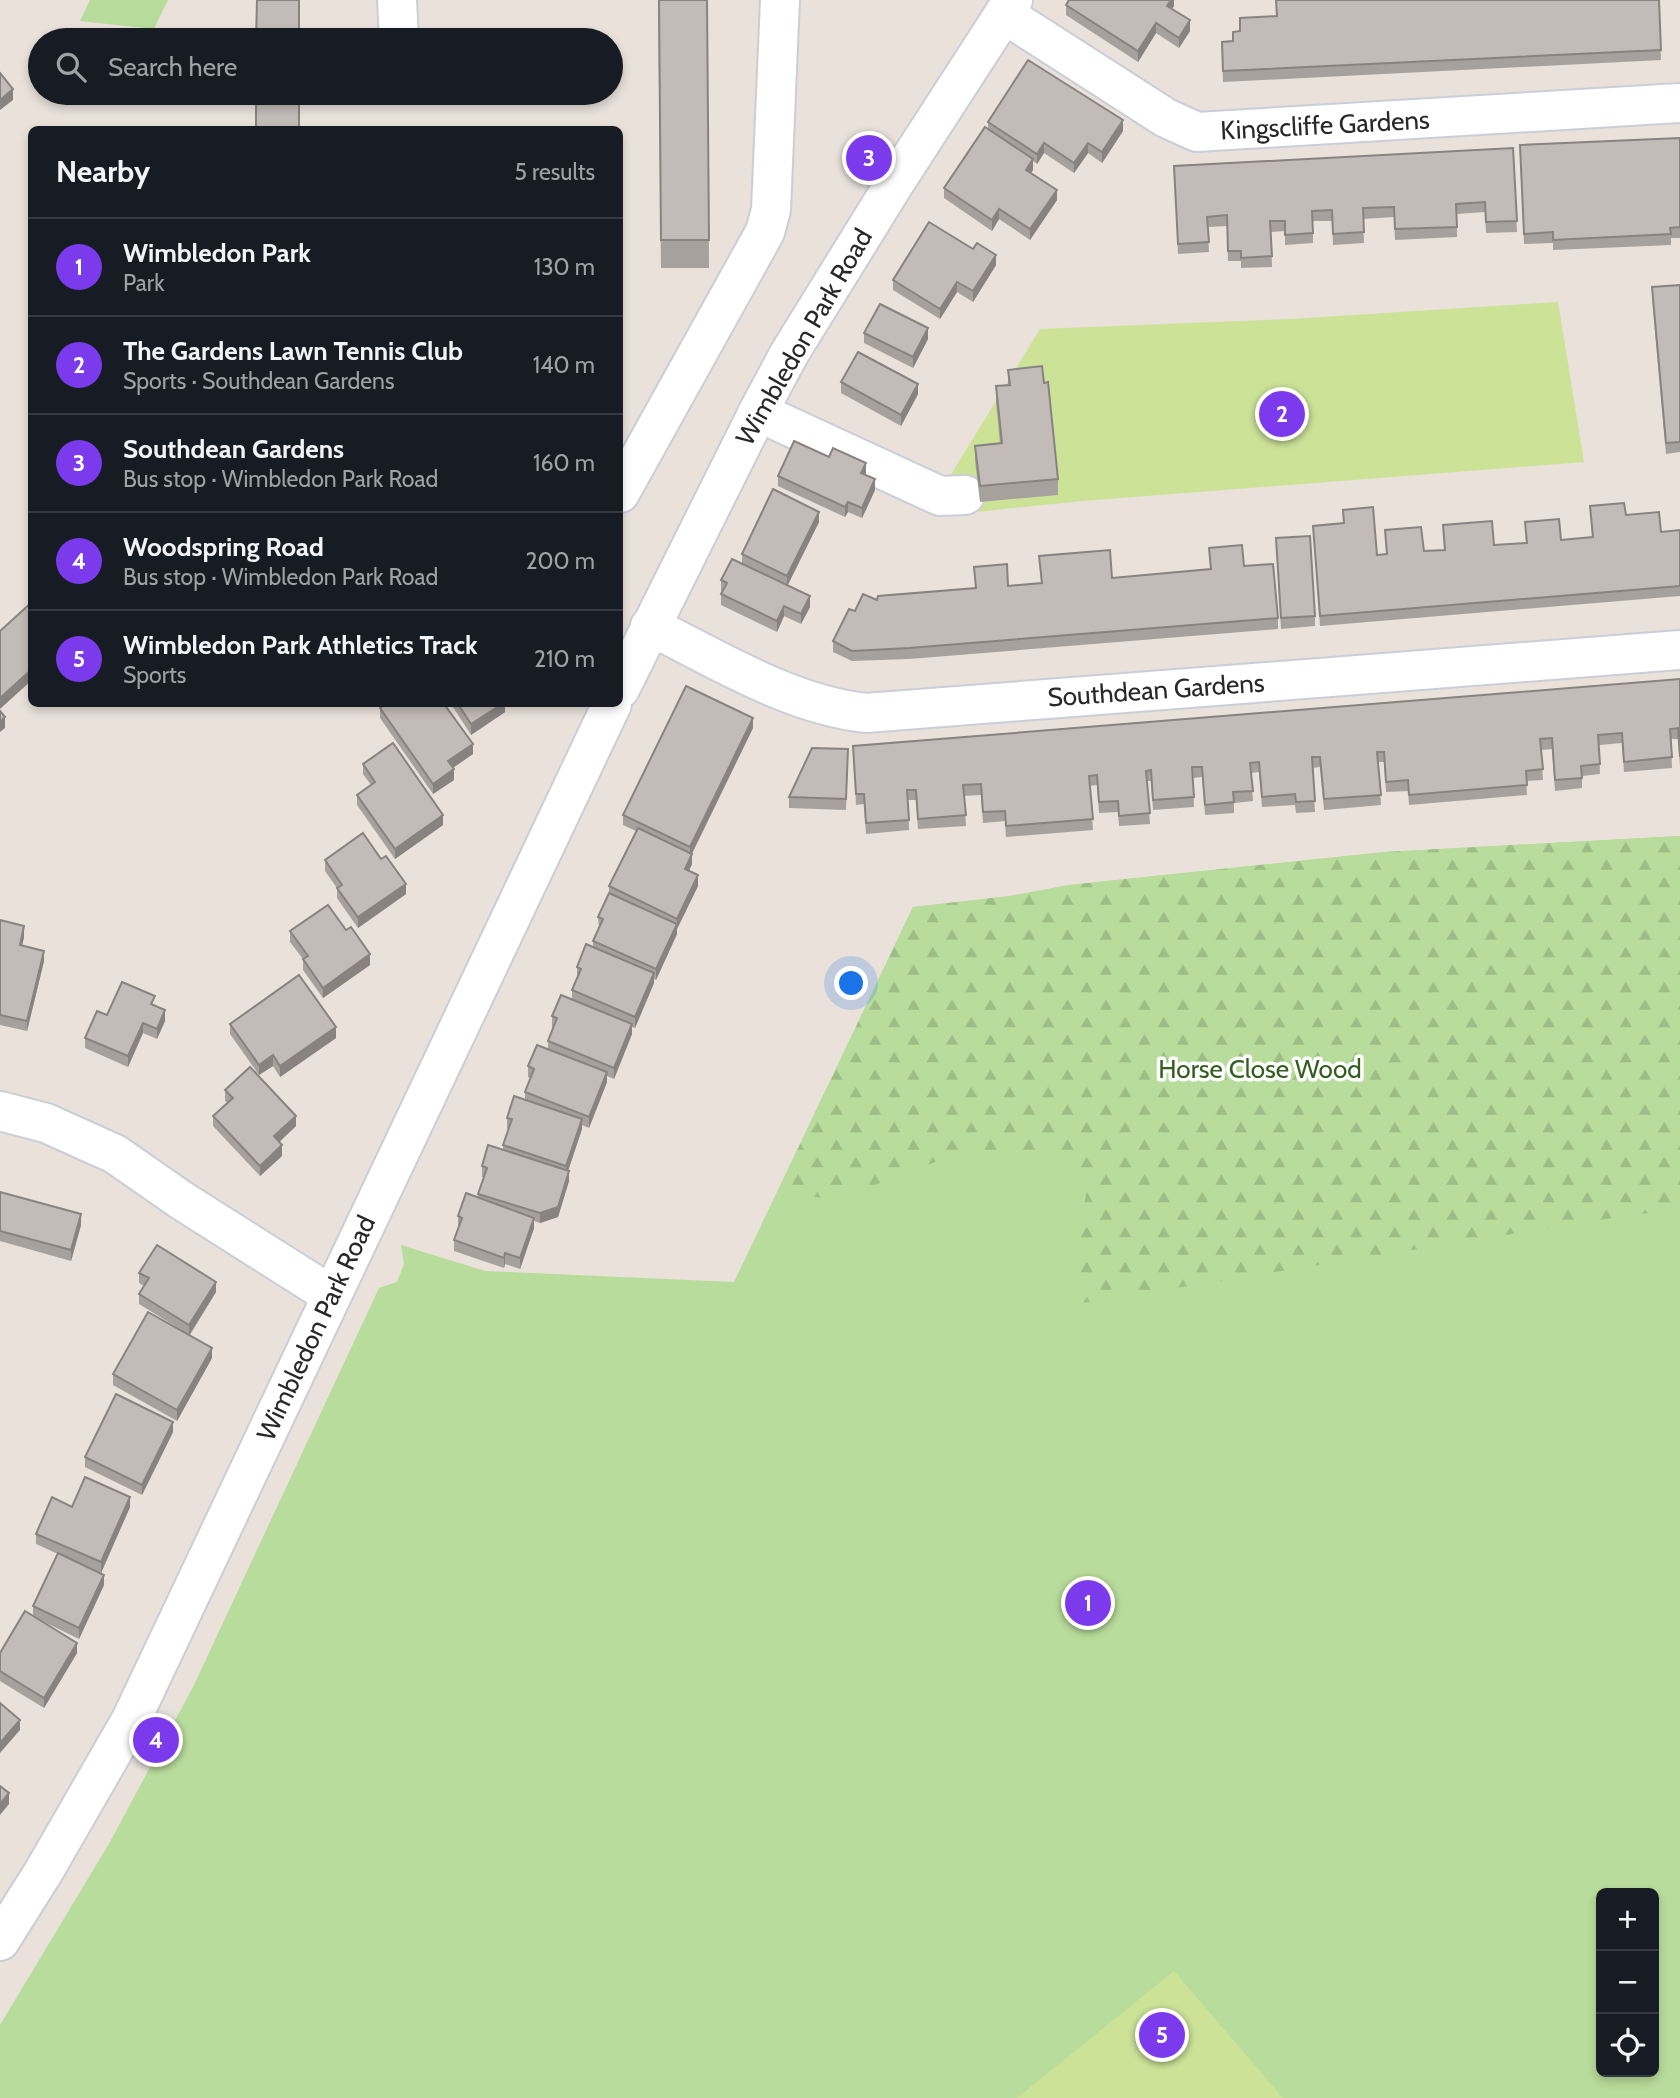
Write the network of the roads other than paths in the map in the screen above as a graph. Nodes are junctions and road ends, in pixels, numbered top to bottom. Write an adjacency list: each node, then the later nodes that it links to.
1 (397, 0): 4 (street)
2 (780, 0): 7 (street)
3 (1009, 7): 5 (street, Kingscliffe Gardens); 6 (street, Wimbledon Park Road)
4 (398, 28)
5 (1680, 103)
6 (758, 412): 8 (street); 9 (street, Wimbledon Park Road)
7 (624, 466)
8 (965, 495)
9 (650, 626): 10 (street, Southdean Gardens); 11 (street, Wimbledon Park Road)
10 (1680, 650)
11 (624, 669)
12 (611, 707): 14 (street, Wimbledon Park Road)
13 (0, 1111): 14 (street)
14 (331, 1295): 15 (street, Wimbledon Park Road)
15 (0, 1941)

